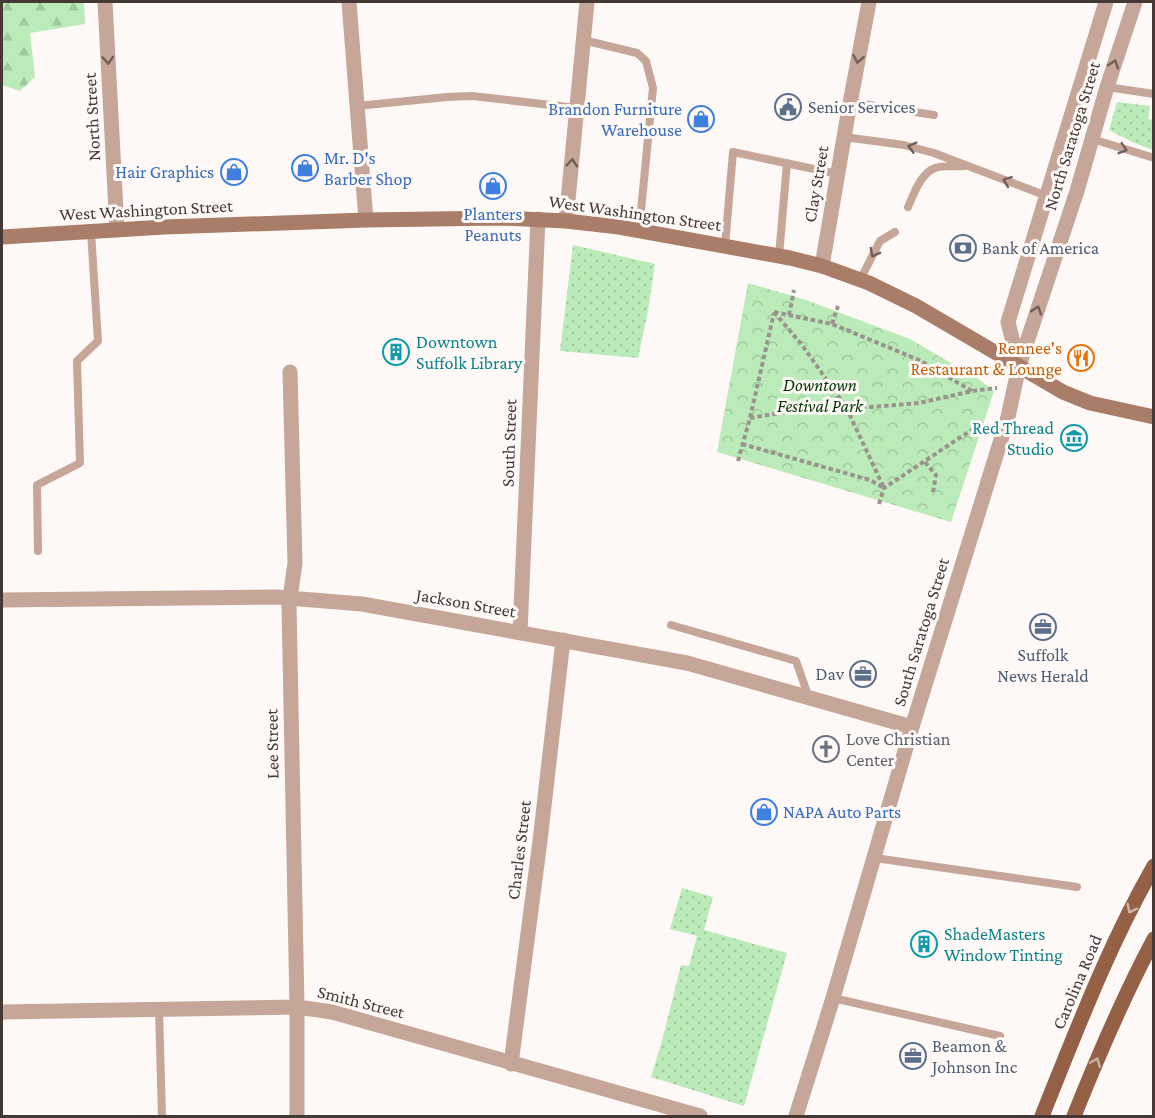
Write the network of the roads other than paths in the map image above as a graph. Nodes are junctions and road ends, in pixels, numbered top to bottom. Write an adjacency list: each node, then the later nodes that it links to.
1 (105, 2): 25 (street, North Street, one-way to 25)
2 (349, 2): 11 (street)
3 (587, 2): 7 (street)
4 (869, 2): 10 (street, Clay Street, one-way to 10)
5 (1106, 2): 20 (street, North Saratoga Street)
6 (1135, 2): 8 (street, North Saratoga Street, one-way to 6)
7 (583, 40): 12 (street); 26 (lane)
8 (1107, 87): 9 (lane); 15 (street, North Saratoga Street)
9 (1154, 94)
10 (850, 102): 13 (lane); 14 (street, Clay Street)
11 (357, 106): 12 (lane); 23 (street)
12 (577, 108): 24 (street, one-way to 12)
13 (934, 115)
14 (844, 137): 18 (lane, one-way to 14); 19 (street, Clay Street)
15 (1092, 139): 16 (lane, one-way to 16); 34 (street, North Saratoga Street, one-way to 15)
16 (1154, 158)
17 (787, 163): 19 (lane); 30 (lane); 31 (lane)
18 (967, 166): 20 (lane, one-way to 18); 21 (lane)
19 (838, 174): 32 (street, Clay Street)
20 (1047, 196): 34 (street, North Saratoga Street)
21 (908, 207)
22 (538, 219): 23 (main road, West Washington Street); 24 (main road, West Washington Street); 41 (street, South Street)
23 (366, 220): 25 (main road, West Washington Street)
24 (566, 221): 26 (main road, West Washington Street)
25 (117, 230): 27 (main road, West Washington Street)
26 (639, 231): 30 (main road, West Washington Street)
27 (91, 232): 29 (main road, West Washington Street); 37 (lane)
28 (895, 232): 33 (lane, one-way to 33)
29 (2, 237)
30 (725, 246): 31 (main road, West Washington Street)
31 (779, 256): 32 (main road, West Washington Street)
32 (822, 266): 33 (main road, West Washington Street)
33 (860, 280): 34 (main road, West Washington Street)
34 (1019, 366): 36 (main road, West Washington Street); 44 (street, South Saratoga Street)
35 (290, 372): 38 (street, Lee Street)
36 (1154, 417)
37 (39, 551)
38 (290, 597): 39 (street, Jackson Street); 41 (street, Jackson Street); 50 (street, Lee Street)
39 (2, 600)
40 (671, 625): 43 (lane)
41 (520, 632): 42 (street, Jackson Street)
42 (563, 640): 43 (street, Jackson Street); 54 (street, Charles Street)
43 (809, 698): 44 (street, Jackson Street)
44 (912, 727): 45 (street, South Saratoga Street)
45 (875, 858): 47 (lane); 49 (street, South Saratoga Street)
46 (1154, 866): 59 (main road, Carolina Road, one-way to 59)
47 (1077, 887)
48 (1154, 939): 60 (main road, one-way to 48)
49 (833, 998): 53 (lane); 58 (street, South Saratoga Street)
50 (297, 1006): 51 (street, Smith Street); 54 (street, Smith Street); 56 (street, Lee Street)
51 (159, 1010): 52 (street, Smith Street); 55 (lane)
52 (2, 1012)
53 (1000, 1036)
54 (511, 1064): 57 (street, Smith Street)
55 (162, 1116)
56 (297, 1116)
57 (700, 1116)
58 (796, 1116)
59 (1042, 1116)
60 (1074, 1116)

